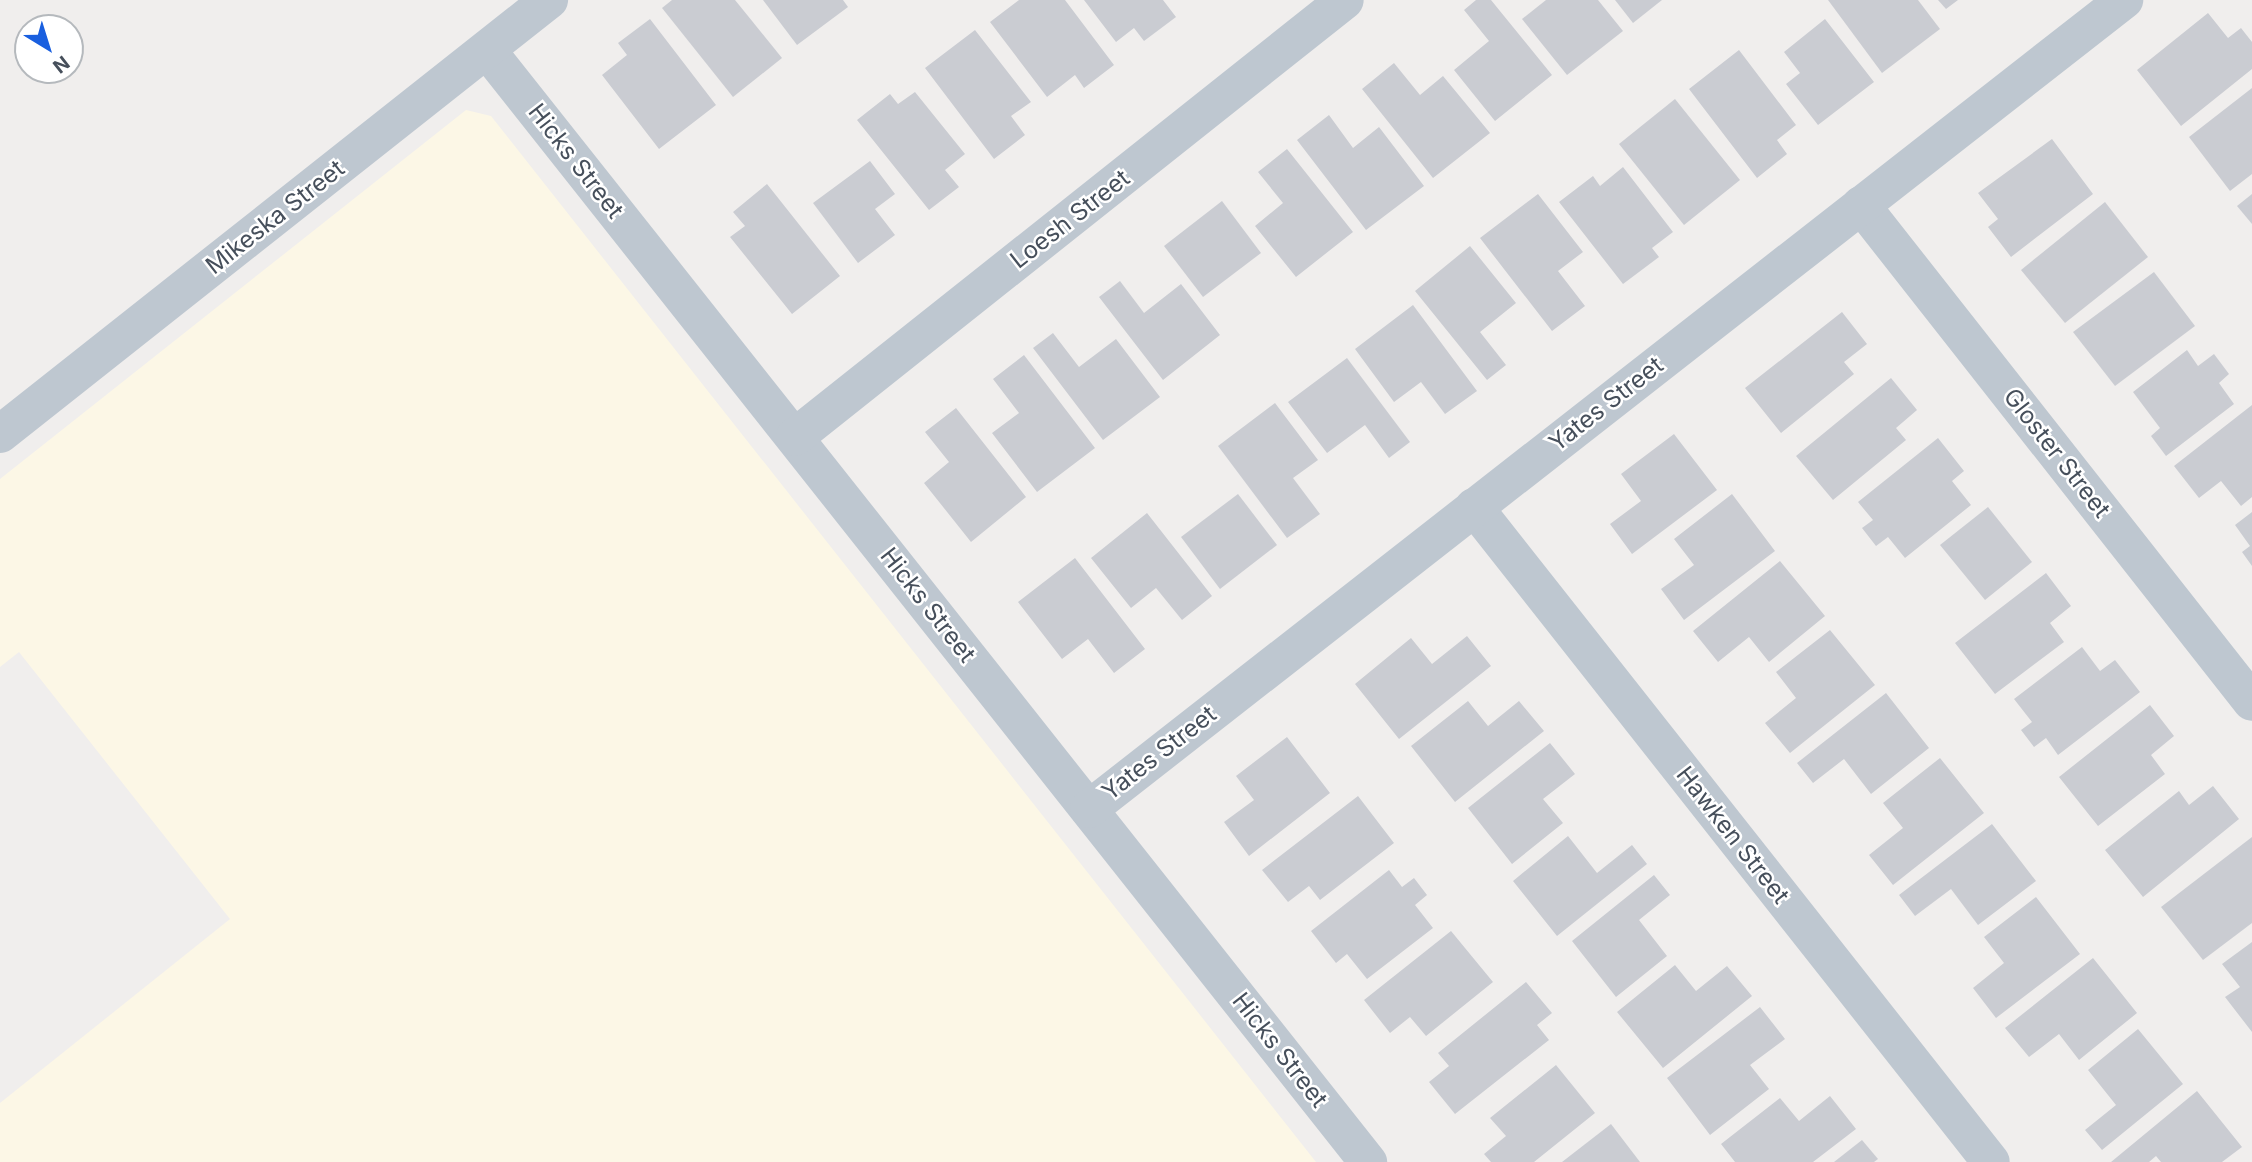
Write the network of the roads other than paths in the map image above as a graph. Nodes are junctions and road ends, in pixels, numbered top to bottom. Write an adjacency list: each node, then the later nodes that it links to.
1 (549, 0): 4 (street, Mikeska Street)
2 (1345, 0): 7 (street, Loesh Street)
3 (2124, 0): 5 (street, Yates Street)
4 (487, 50): 6 (street, Mikeska Street); 7 (street, Hicks Street)
5 (1861, 205): 8 (street, Yates Street); 9 (street, Gloster Street)
6 (0, 434)
7 (795, 437): 10 (street, Hicks Street)
8 (1474, 507): 10 (street, Yates Street); 12 (street, Hawken Street)
9 (2252, 702)
10 (1089, 808): 11 (street, Hicks Street)
11 (1368, 1162)
12 (1992, 1162)

